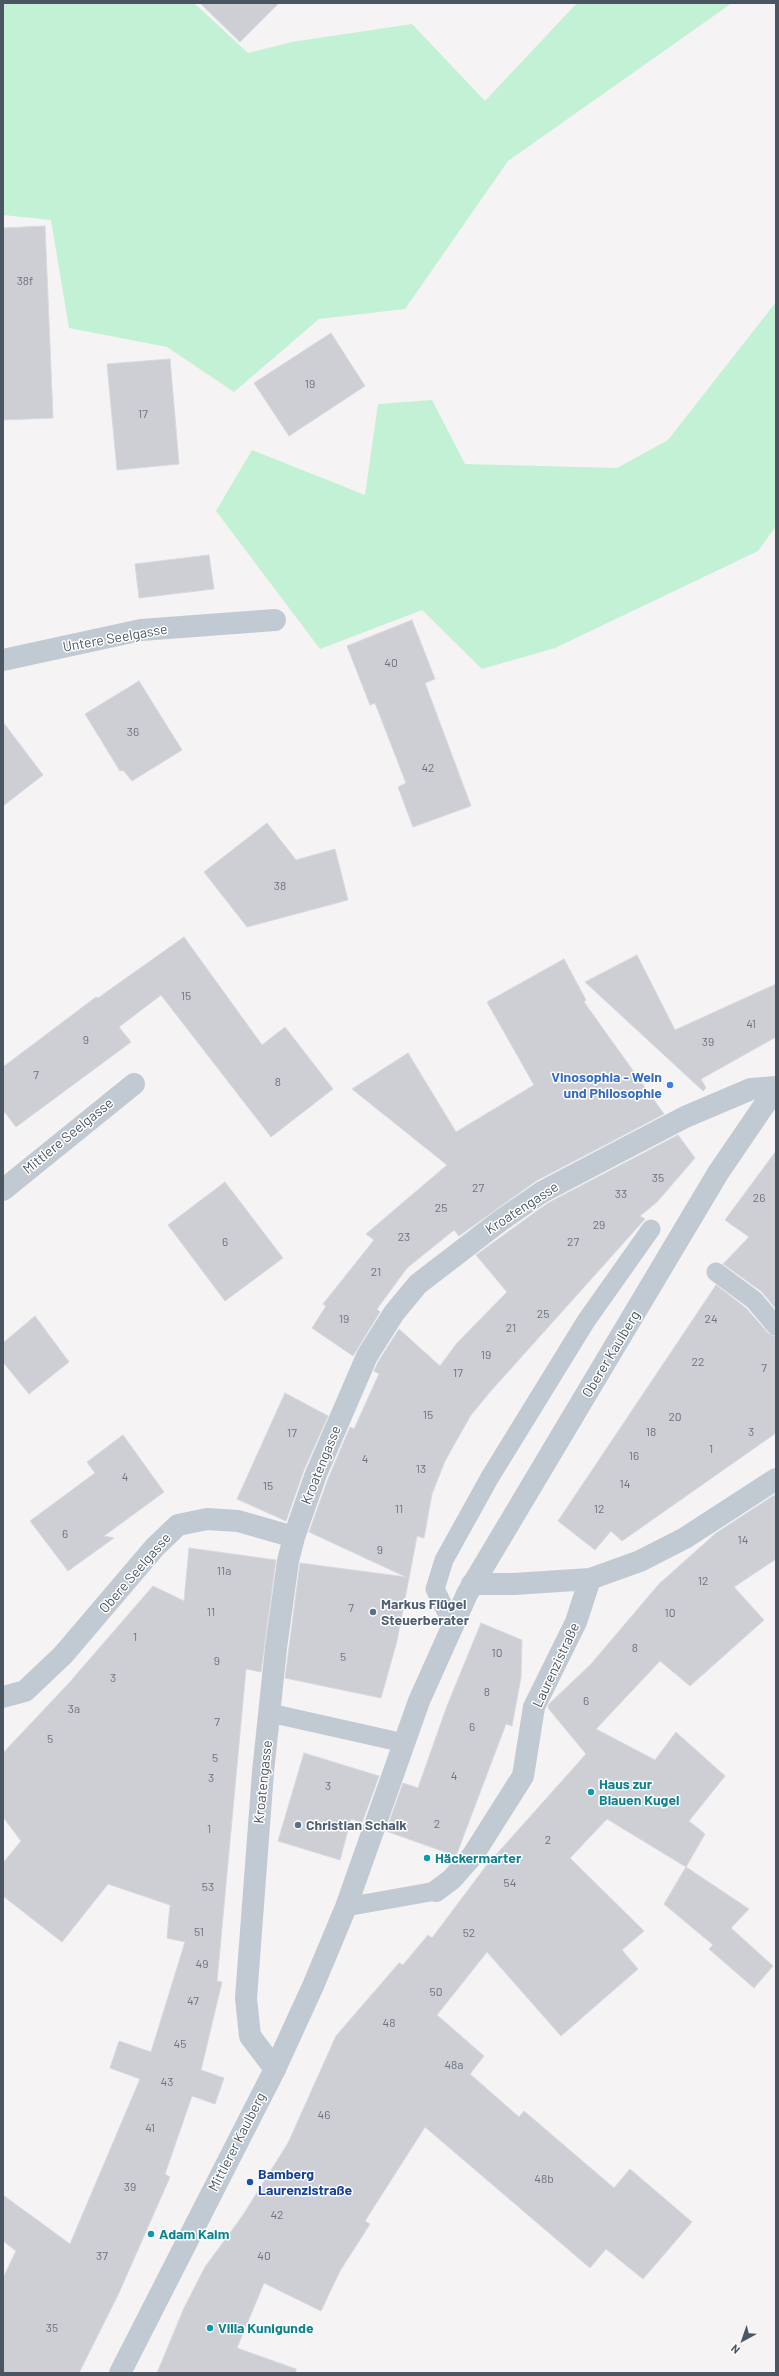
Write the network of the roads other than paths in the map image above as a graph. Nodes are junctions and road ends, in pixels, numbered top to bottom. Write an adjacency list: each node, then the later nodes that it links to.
1 (275, 620): 2 (street, Untere Seelgasse)
2 (3, 660)
3 (134, 1084): 5 (street, Mittlere Seelgasse)
4 (776, 1087): 10 (street, Kroatengasse); 12 (street, Oberer Kaulberg)
5 (3, 1190)
6 (651, 1229): 13 (lane)
7 (716, 1272): 8 (lane)
8 (776, 1326)
9 (776, 1479): 11 (street)
10 (294, 1537): 14 (street, Obere Seelgasse); 16 (street, Kroatengasse)
11 (590, 1578): 12 (street); 18 (street, Laurenzistraße)
12 (472, 1584): 13 (street, Oberer Kaulberg)
13 (453, 1625): 15 (street, Oberer Kaulberg)
14 (3, 1697)
15 (419, 1701): 17 (street, Mittlerer Kaulberg)
16 (270, 1713): 17 (lane); 20 (street, Kroatengasse)
17 (404, 1743): 19 (street, Mittlerer Kaulberg)
18 (436, 1891): 19 (lane)
19 (346, 1907): 20 (street, Mittlerer Kaulberg)
20 (274, 2069): 21 (street, Mittlerer Kaulberg)
21 (120, 2373)

